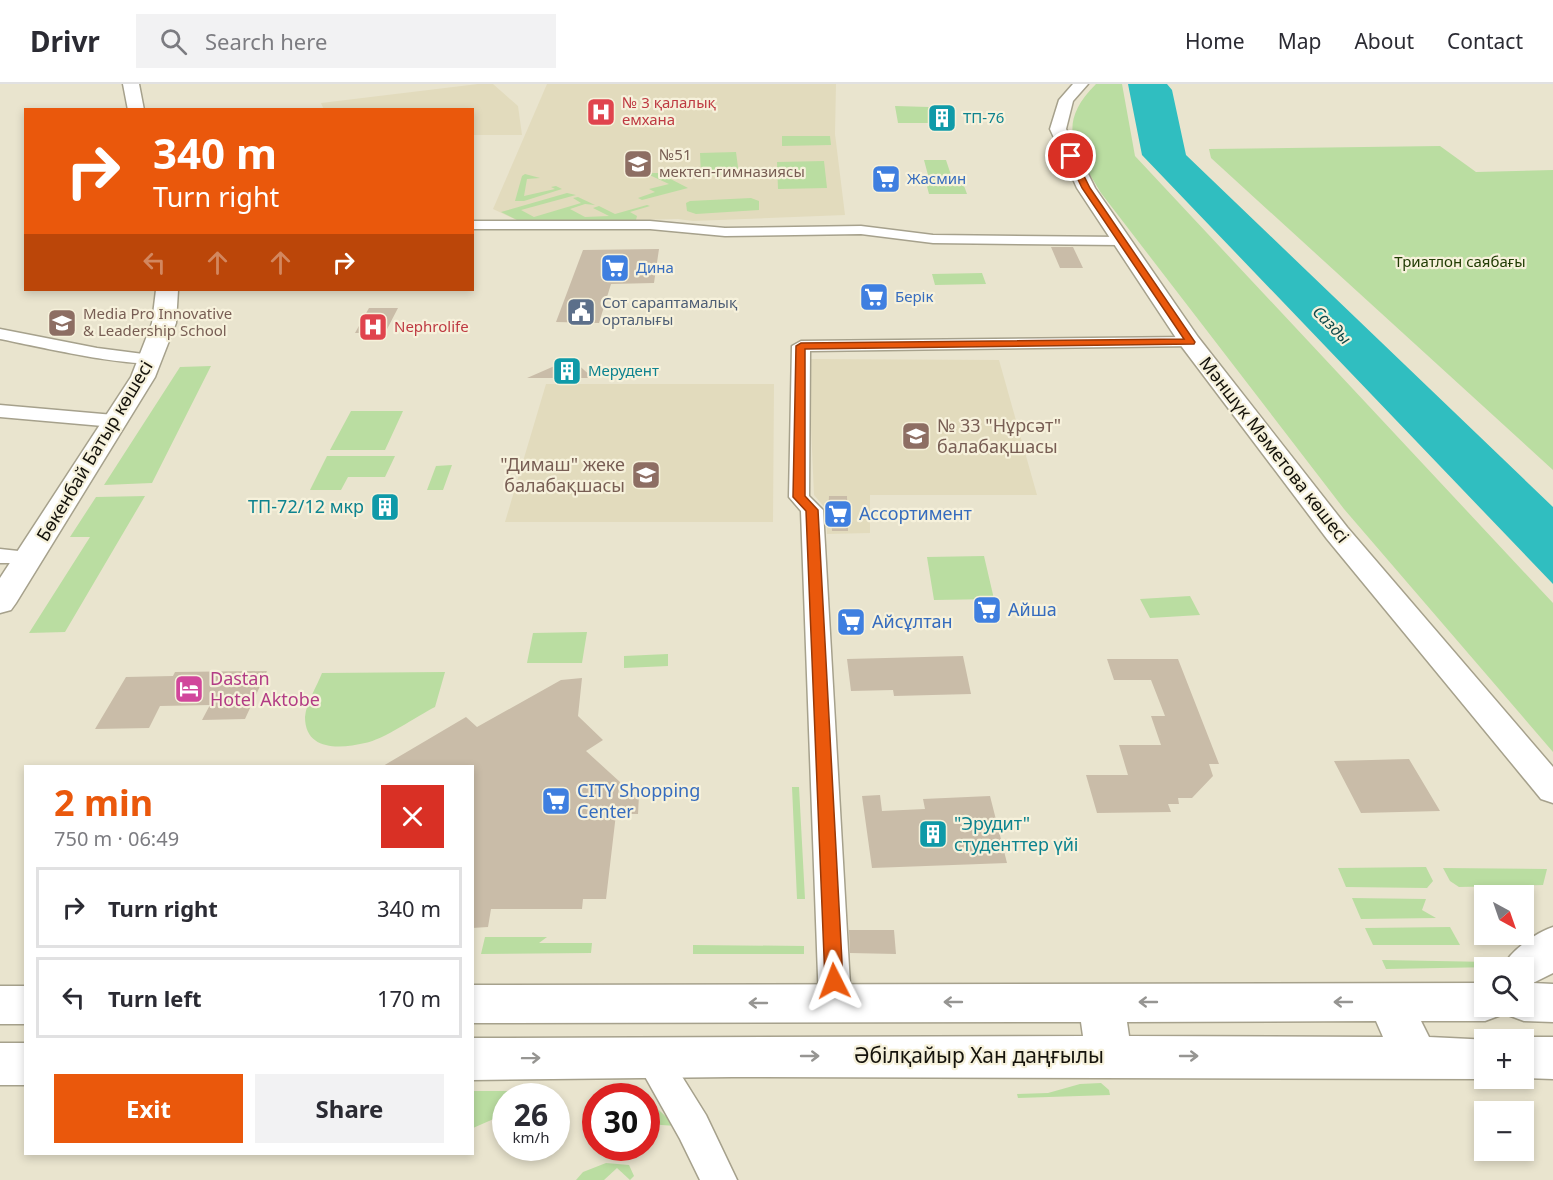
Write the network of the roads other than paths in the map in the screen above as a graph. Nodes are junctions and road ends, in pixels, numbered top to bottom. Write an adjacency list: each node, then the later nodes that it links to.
1 (130, 84): 3 (main road)
2 (1081, 84): 5 (street, Мәншүк Мәметова көшесі)
3 (136, 108)
4 (474, 225): 5 (street)
5 (1121, 241): 8 (street, Мәншүк Мәметова көшесі)
6 (167, 291): 9 (main road, Бөкенбай Батыр көшесі)
7 (0, 334): 9 (street)
8 (1190, 342): 14 (street, Мәншүк Мәметова көшесі); 21 (street)
9 (151, 360): 11 (main road, Бөкенбай Батыр көшесі)
10 (0, 411): 11 (street)
11 (114, 421): 12 (main road, Бөкенбай Батыр көшесі)
12 (15, 557): 13 (main road, Бөкенбай Батыр көшесі)
13 (0, 603)
14 (1553, 790)
15 (1553, 945): 16 (main road)
16 (1534, 963)
17 (1474, 997): 19 (main road)
18 (1101, 1002): 19 (main road, one-way to 18); 21 (main road, one-way to 21); 26 (main road)
19 (1390, 1002): 28 (main road)
20 (1534, 1002): 22 (main road)
21 (835, 1003): 23 (main road, one-way to 23)
22 (1553, 1003)
23 (474, 1004)
24 (0, 1005): 25 (main road)
25 (24, 1005)
26 (1109, 1056): 27 (main road, Әбілқайыр Хан даңғылы, one-way to 26); 28 (main road, Әбілқайыр Хан даңғылы, one-way to 28)
27 (651, 1057): 32 (main road, Әбілқайыр Хан даңғылы, one-way to 27); 35 (street)
28 (1415, 1057): 29 (main road, Әбілқайыр Хан даңғылы)
29 (1474, 1058)
30 (1534, 1058): 31 (main road)
31 (1553, 1058)
32 (474, 1059)
33 (0, 1064): 34 (main road)
34 (24, 1064)
35 (719, 1180)

